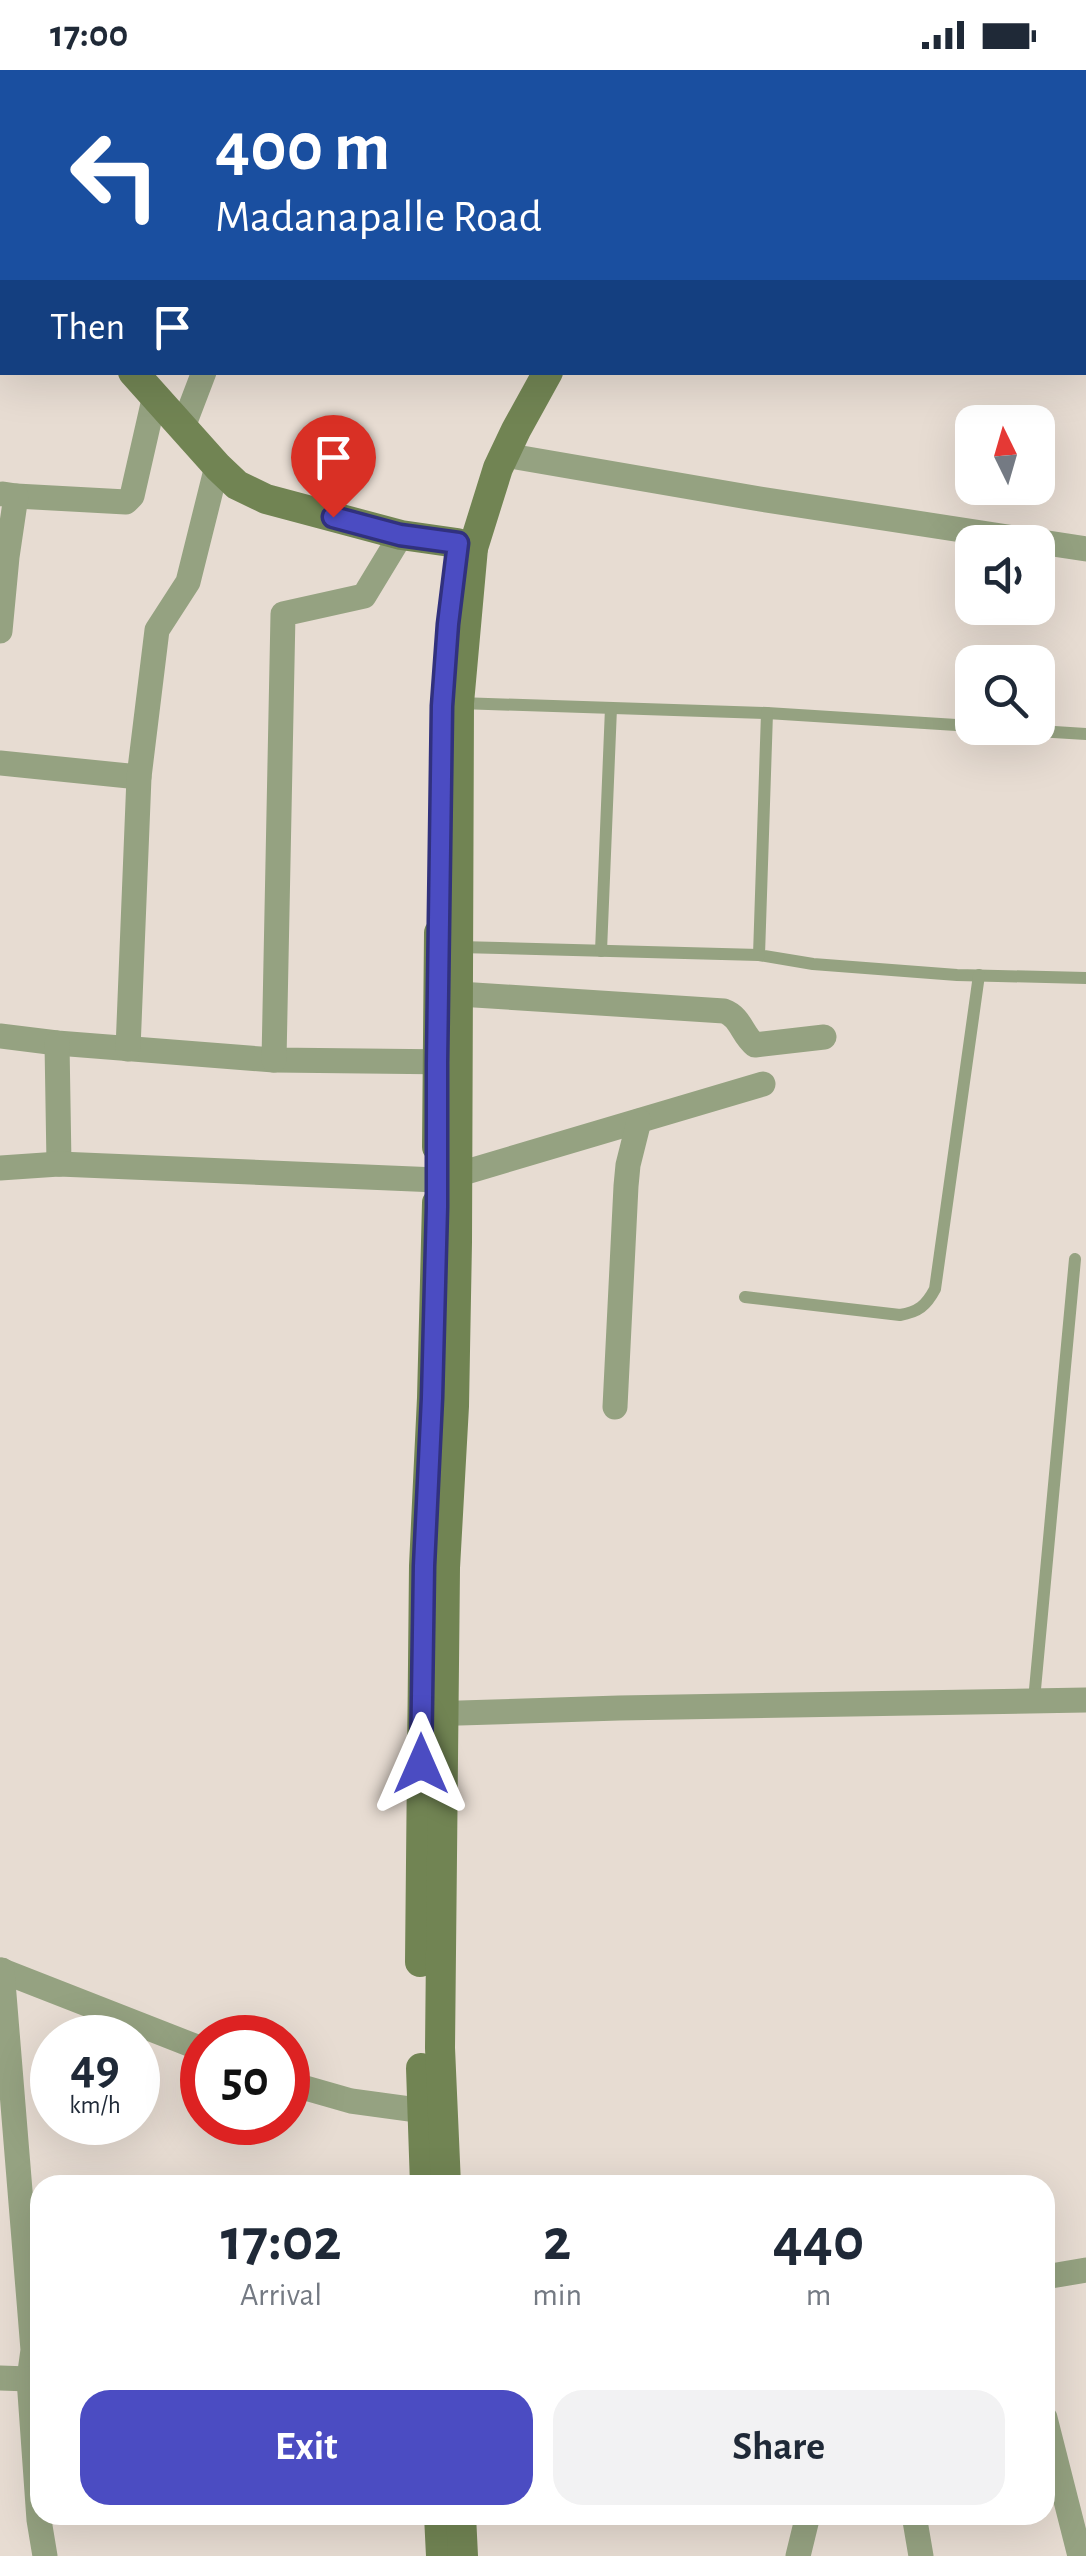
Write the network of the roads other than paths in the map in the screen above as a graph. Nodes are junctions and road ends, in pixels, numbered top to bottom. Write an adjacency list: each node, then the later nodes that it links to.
1 (136, 375): 5 (main road)
2 (203, 375): 6 (street)
3 (525, 375): 11 (main road)
4 (546, 375): 7 (main road)
5 (156, 395): 6 (main road); 9 (street)
6 (183, 427): 8 (main road)
7 (504, 456): 11 (main road); 12 (street)
8 (217, 466): 10 (main road); 22 (street)
9 (8, 495): 13 (street)
10 (400, 535): 11 (main road); 33 (street)
11 (465, 545): 15 (main road); 34 (main road)
12 (1086, 549)
13 (3, 557): 14 (street)
14 (0, 631)
15 (459, 702): 16 (lane); 23 (main road)
16 (611, 708): 17 (lane); 24 (lane)
17 (768, 713): 18 (lane); 25 (lane)
18 (955, 725)
19 (1055, 732): 20 (lane)
20 (1086, 734)
21 (0, 763): 22 (street)
22 (139, 777): 32 (street)
23 (460, 947): 24 (lane); 28 (main road)
24 (601, 951): 25 (lane)
25 (759, 956): 26 (lane)
26 (980, 975): 27 (lane); 41 (lane)
27 (1086, 978)
28 (459, 994): 30 (street); 34 (main road)
29 (0, 1036): 31 (street)
30 (824, 1037)
31 (57, 1043): 32 (street); 37 (street)
32 (128, 1048): 33 (street)
33 (274, 1060): 34 (street)
34 (448, 1062): 39 (main road)
35 (763, 1084): 36 (street)
36 (639, 1121): 39 (street); 42 (street)
37 (59, 1164): 38 (street); 39 (street)
38 (0, 1168)
39 (447, 1177): 45 (main road)
40 (1076, 1259): 43 (lane)
41 (745, 1296)
42 (615, 1407)
43 (1034, 1700): 44 (street); 45 (street)
44 (1086, 1700)
45 (433, 1715): 49 (main road)
46 (1, 1970): 47 (street); 54 (street)
47 (180, 2040)
48 (310, 2089): 49 (street)
49 (432, 2112): 50 (main road); 51 (main road)
50 (426, 2175)
51 (444, 2175)
52 (1086, 2270): 53 (street)
53 (1055, 2275)
54 (30, 2314)
55 (0, 2378): 56 (street)
56 (30, 2380)
57 (1055, 2457): 68 (street)
58 (40, 2525): 63 (street)
59 (439, 2525): 64 (main road)
60 (461, 2525): 65 (main road)
61 (806, 2525): 66 (street)
62 (916, 2525): 67 (street)
63 (45, 2556)
64 (441, 2556)
65 (462, 2556)
66 (798, 2556)
67 (921, 2556)
68 (1080, 2556)

